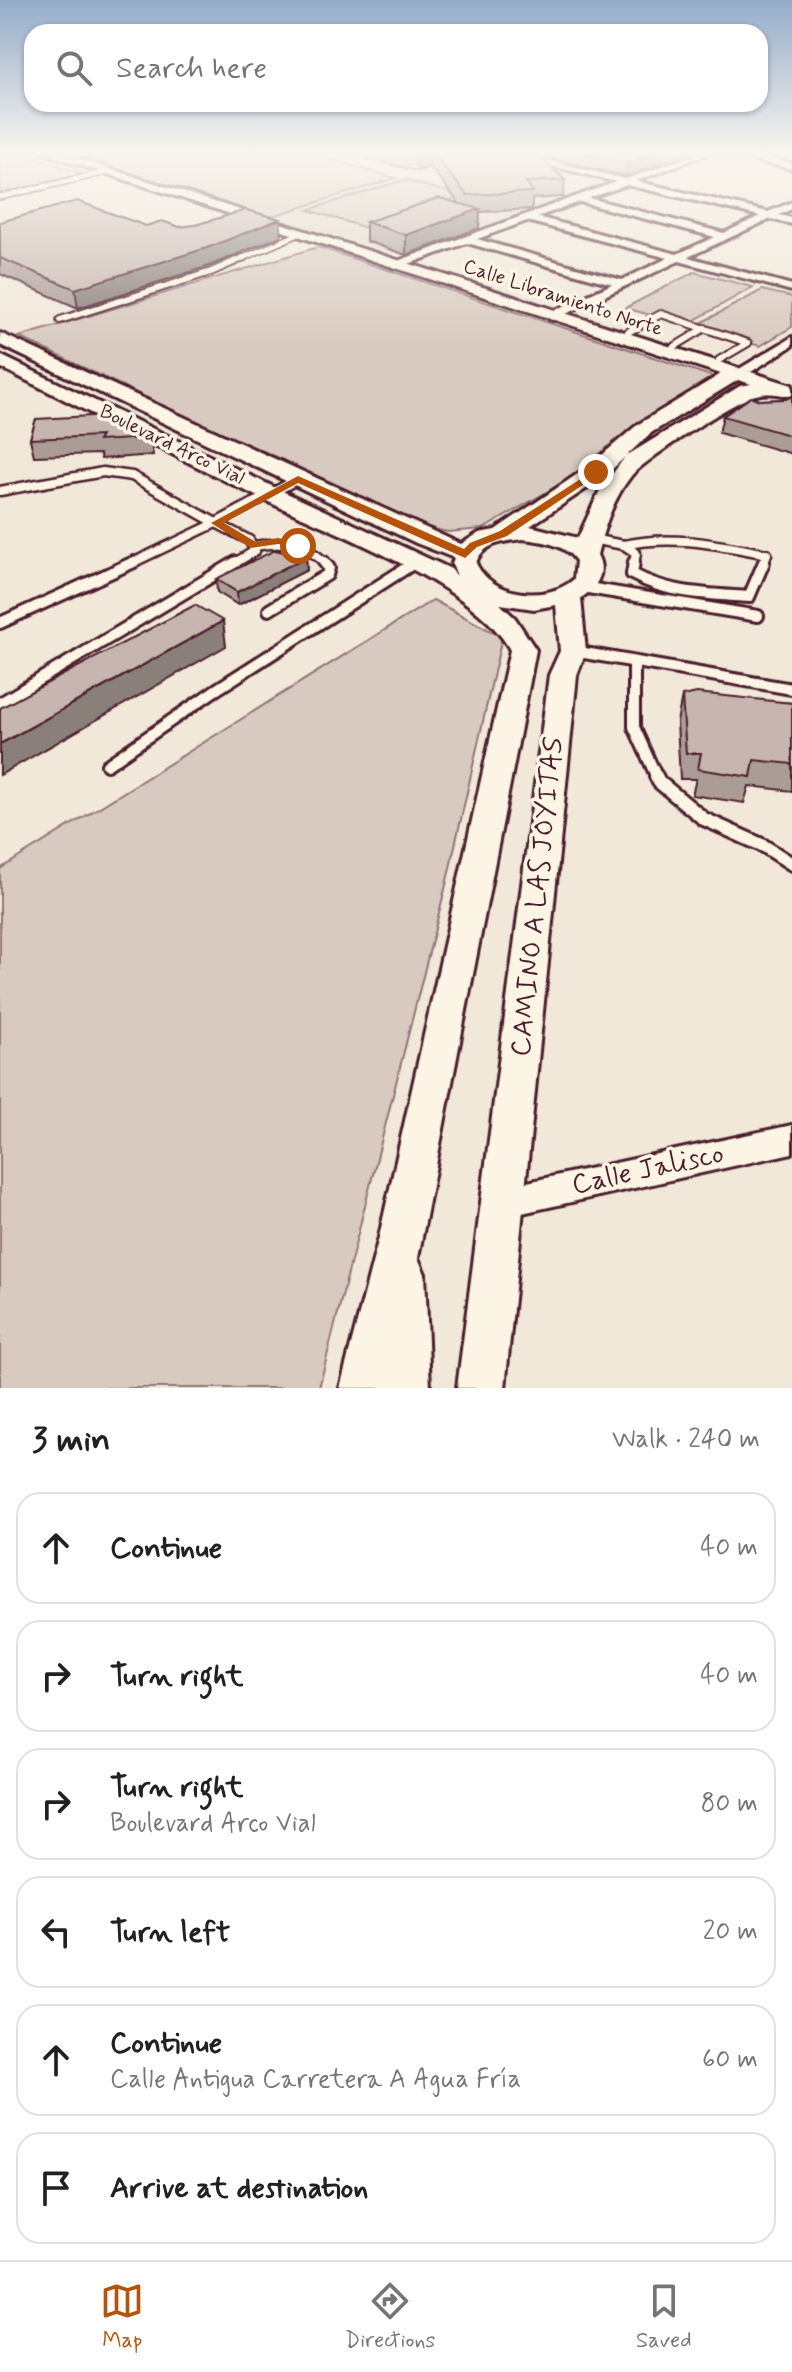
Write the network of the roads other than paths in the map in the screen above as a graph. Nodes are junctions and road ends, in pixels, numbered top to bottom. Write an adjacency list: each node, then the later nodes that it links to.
1 (251, 218): 6 (street, Calle Libramiento Norte)
2 (258, 218): 10 (street, Calle Libramiento Norte)
3 (528, 218): 8 (street); 9 (street)
4 (653, 218): 7 (street)
5 (766, 218): 7 (street)
6 (299, 234): 10 (street, Calle Libramiento Norte); 14 (lane)
7 (724, 236): 9 (street)
8 (468, 240): 10 (street); 11 (street)
9 (675, 258): 11 (street); 12 (street)
10 (401, 264): 13 (street, Calle Libramiento Norte)
11 (621, 283): 13 (street)
12 (792, 288)
13 (556, 313): 16 (street, Calle Libramiento Norte); 22 (street, Calle Libramiento Norte)
14 (60, 320)
15 (705, 328): 16 (lane); 19 (lane); 21 (lane)
16 (628, 332): 19 (street, Calle Libramiento Norte)
17 (2, 340): 25 (street, Boulevard Arco Vial)
18 (792, 341): 22 (street)
19 (674, 347): 21 (street, Calle Libramiento Norte)
20 (0, 360): 27 (street, Boulevard Arco Vial)
21 (719, 360): 22 (street, Calle Libramiento Norte)
22 (740, 372): 23 (street, Calle Libramiento Norte); 24 (street, CAMINO A LAS JOYITAS); 29 (street)
23 (788, 387): 24 (street)
24 (626, 469): 32 (street, CAMINO A LAS JOYITAS)
25 (298, 479): 27 (lane); 33 (street, Boulevard Arco Vial)
26 (0, 491): 28 (lane)
27 (270, 494): 28 (lane); 34 (street, Boulevard Arco Vial)
28 (216, 523): 31 (lane); 39 (lane)
29 (503, 533): 32 (street); 33 (street)
30 (624, 545): 30 (lane); 32 (lane)
31 (255, 546): 37 (lane); 43 (lane)
32 (587, 547): 36 (street, CAMINO A LAS JOYITAS)
33 (465, 554): 35 (street)
34 (420, 566): 35 (street, Boulevard Arco Vial); 44 (lane); 48 (street)
35 (476, 585): 36 (street, Boulevard Arco Vial)
36 (575, 590): 38 (lane); 40 (street, CAMINO A LAS JOYITAS)
37 (269, 610)
38 (758, 616)
39 (0, 623)
40 (573, 651): 41 (lane); 47 (street, CAMINO A LAS JOYITAS)
41 (634, 663): 42 (lane); 45 (lane)
42 (792, 689)
43 (0, 703)
44 (107, 765)
45 (792, 864)
46 (792, 1139): 47 (street, Calle Jalisco)
47 (504, 1202): 51 (street, CAMINO A LAS JOYITAS)
48 (401, 1237): 49 (street); 50 (street)
49 (364, 1388)
50 (406, 1388)
51 (481, 1388)

